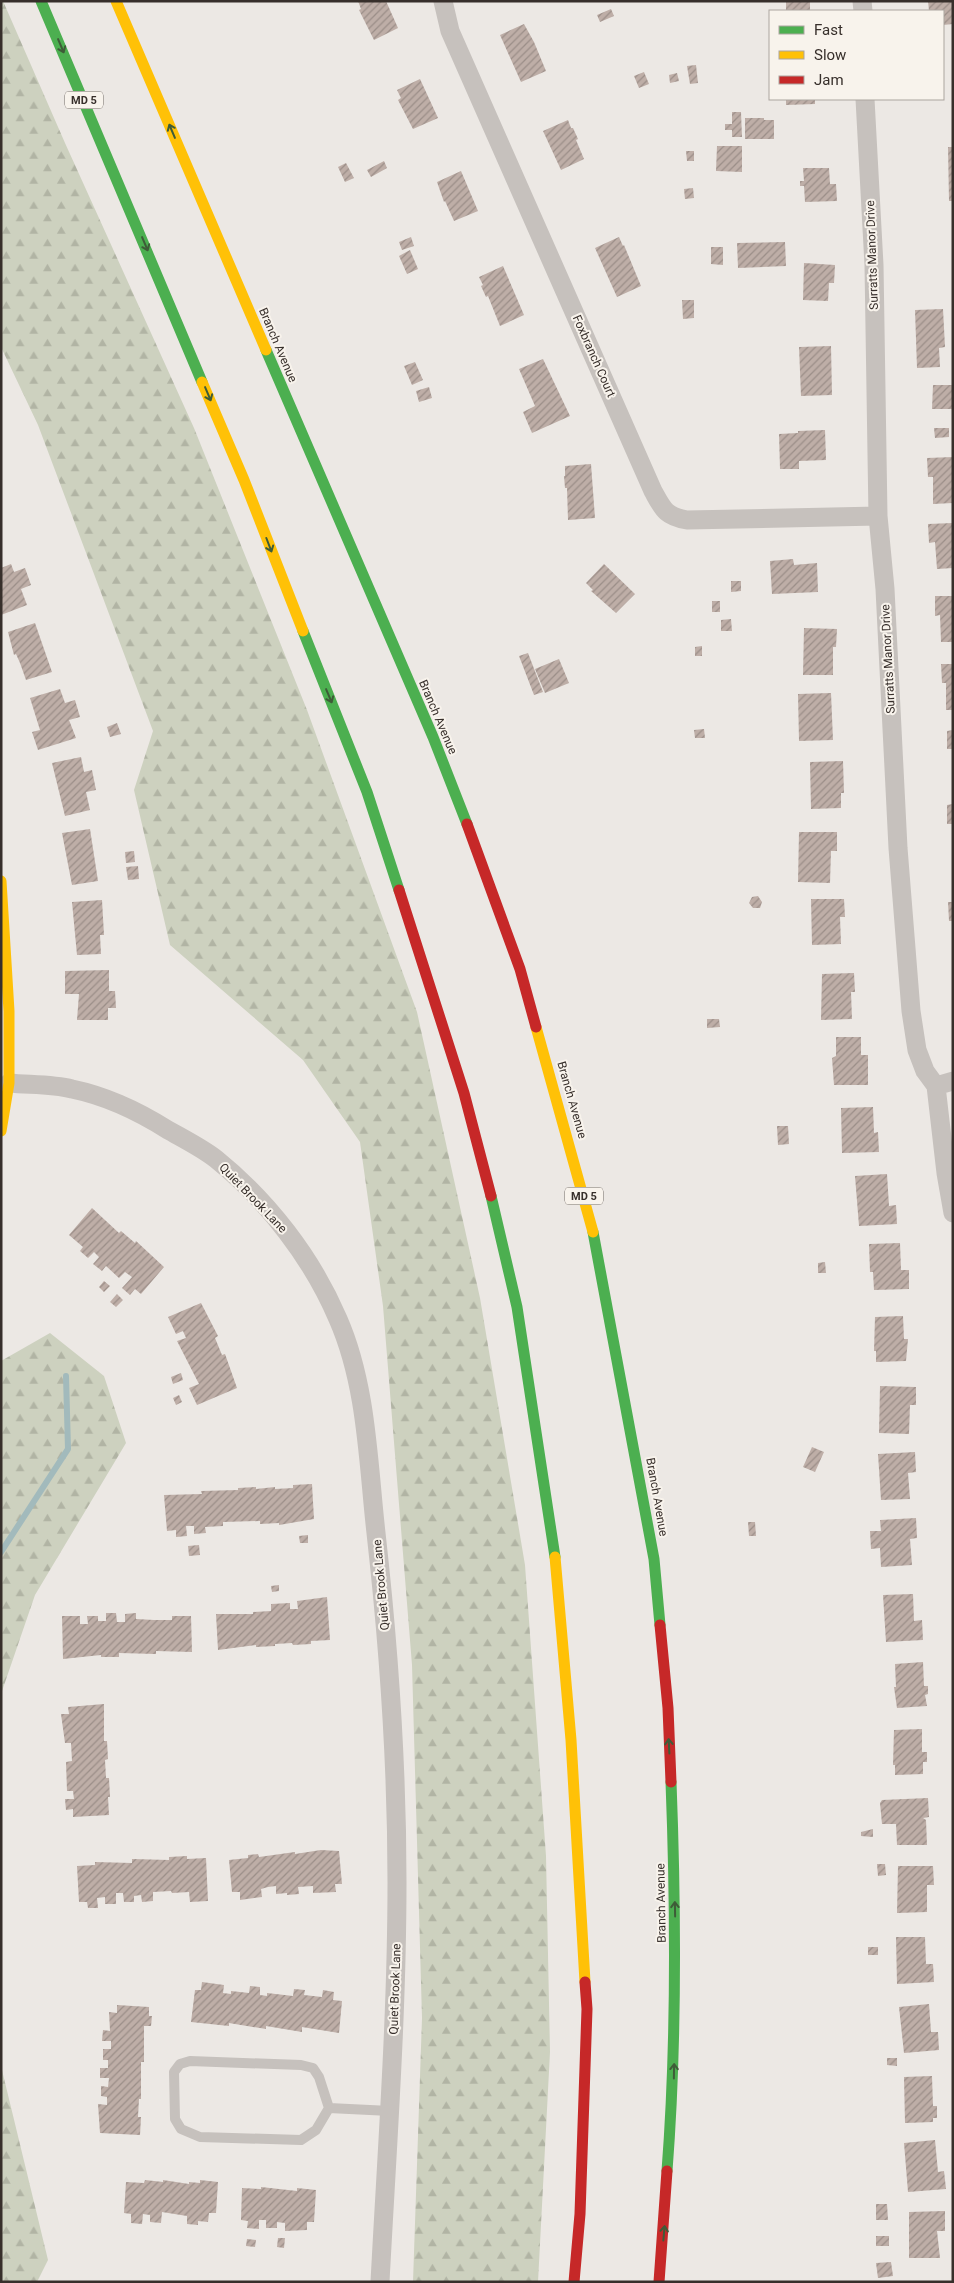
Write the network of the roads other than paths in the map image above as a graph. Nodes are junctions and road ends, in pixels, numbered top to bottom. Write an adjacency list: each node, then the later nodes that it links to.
1 (41, 1): 14 (main road, MD 5, one-way to 14)
2 (116, 1): 15 (main road, Branch Avenue / MD 5, one-way to 2)
3 (443, 1): 5 (street, Foxbranch Court)
4 (865, 100): 5 (street, Surratts Manor Drive)
5 (878, 516): 8 (street, Surratts Manor Drive)
6 (1, 881): 7 (main road)
7 (9, 1083): 9 (main road); 12 (street, Quiet Brook Lane)
8 (944, 1083): 10 (street, Surratts Manor Drive)
9 (1, 1131)
10 (953, 1213)
11 (329, 2108): 11 (lane); 12 (lane)
12 (390, 2111): 13 (street, Quiet Brook Lane)
13 (380, 2282)
14 (574, 2282)
15 (660, 2282)

